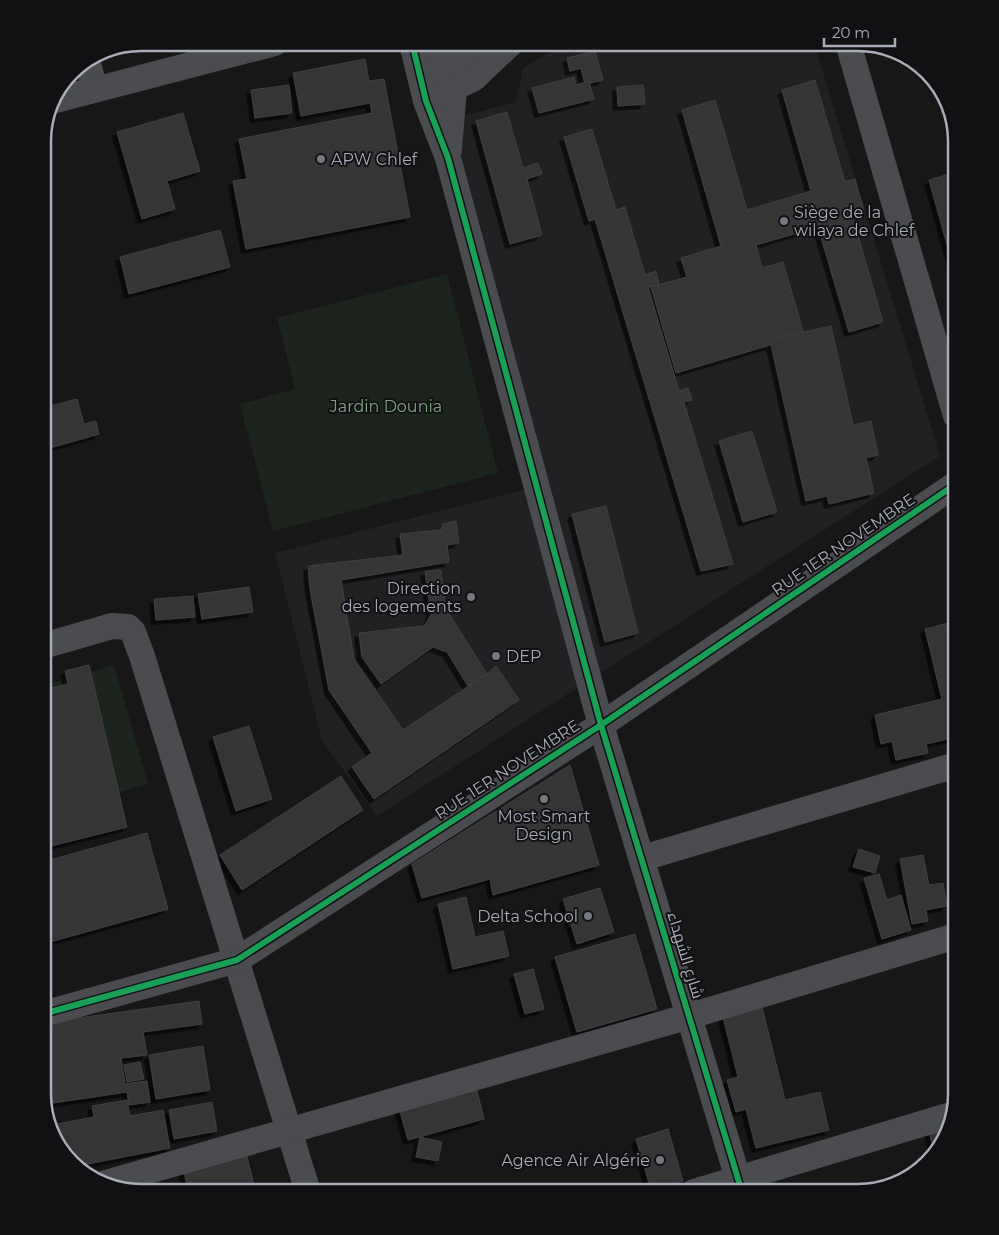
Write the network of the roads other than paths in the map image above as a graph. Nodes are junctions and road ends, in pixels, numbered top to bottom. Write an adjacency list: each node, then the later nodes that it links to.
1 (241, 51): 8 (street)
2 (414, 51): 9 (street)
3 (432, 51): 7 (street)
4 (482, 51): 7 (street)
5 (850, 51): 12 (street)
6 (89, 68): 8 (street)
7 (450, 77): 9 (street); 11 (street)
8 (95, 89): 10 (street)
9 (422, 90): 11 (street)
10 (62, 98)
11 (448, 158): 15 (street, شارع الشهداء)
12 (948, 388)
13 (948, 489): 15 (street, RUE 1ER NOVEMBRE)
14 (51, 644): 19 (street)
15 (601, 725): 17 (street, شارع الشهداء); 19 (street, RUE 1ER NOVEMBRE)
16 (948, 767): 17 (street)
17 (643, 858): 21 (street, شارع الشهداء)
18 (948, 938): 21 (street)
19 (237, 960): 20 (street, RUE 1ER NOVEMBRE); 23 (street)
20 (51, 1012)
21 (690, 1016): 23 (street); 26 (street, شارع الشهداء)
22 (945, 1117): 27 (street)
23 (290, 1130): 24 (street); 25 (street)
24 (116, 1180)
25 (306, 1184)
26 (739, 1184)
27 (746, 1184)

